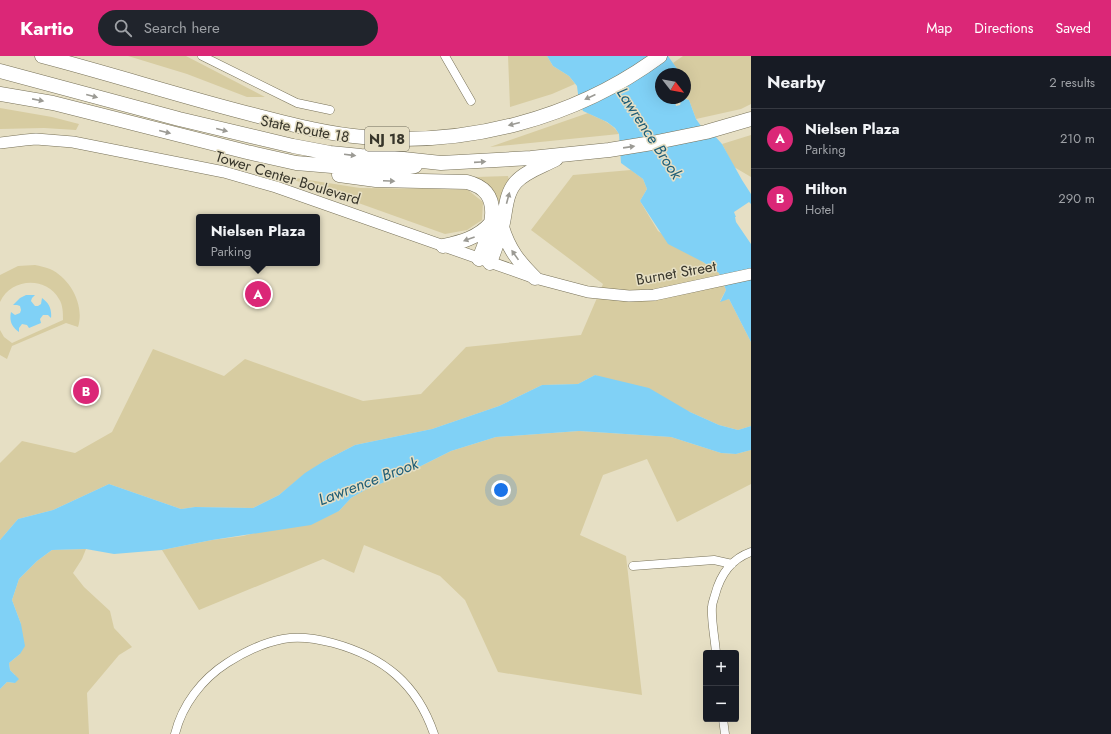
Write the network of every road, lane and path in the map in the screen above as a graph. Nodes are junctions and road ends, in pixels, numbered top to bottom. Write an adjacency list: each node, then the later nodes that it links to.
1 (42, 56): 4 (highway, State Route 18 / NJ 18, one-way to 1)
2 (202, 56): 8 (street)
3 (445, 56): 7 (street)
4 (660, 56)
5 (0, 71): 13 (highway, State Route 18 / NJ 18, one-way to 13)
6 (0, 94): 12 (highway, one-way to 12)
7 (471, 101)
8 (330, 110)
9 (748, 120): 11 (highway, State Route 18 / NJ 18, one-way to 9)
10 (0, 144): 15 (street, Tower Center Boulevard)
11 (566, 155): 13 (highway, State Route 18 / NJ 18, one-way to 11); 14 (highway, one-way to 11)
12 (296, 163): 13 (highway); 14 (highway, one-way to 14)
13 (441, 163)
14 (496, 225): 15 (highway, one-way to 15); 16 (highway); 18 (highway, one-way to 14)
15 (443, 246): 16 (street, Tower Center Boulevard)
16 (484, 261): 18 (street, Burnet Street)
17 (751, 274): 18 (street, Burnet Street)
18 (534, 278)
19 (751, 552): 20 (street)
20 (732, 564): 21 (street); 22 (street)
21 (633, 566)
22 (716, 650)
23 (723, 722): 26 (street)
24 (175, 734): 25 (street)
25 (434, 734)
26 (725, 734)

